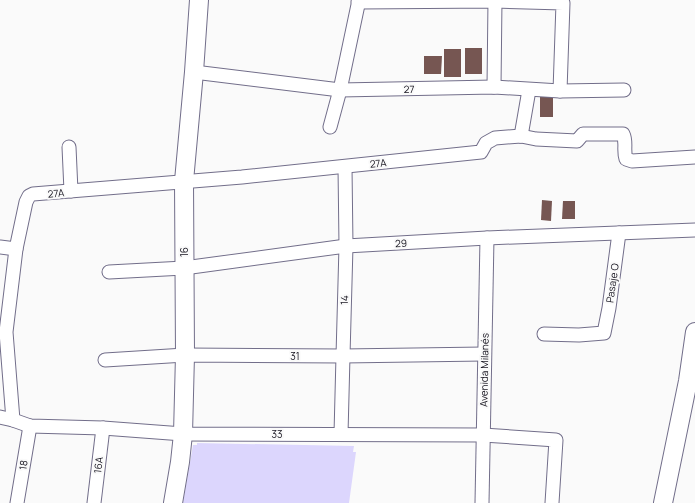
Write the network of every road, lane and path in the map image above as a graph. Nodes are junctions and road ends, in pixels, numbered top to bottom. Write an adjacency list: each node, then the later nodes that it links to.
1 (199, 0): 4 (street, 16)
2 (495, 0): 3 (street); 5 (street); 9 (street)
3 (358, 1): 6 (street)
4 (194, 72): 6 (street, 27); 15 (street, 16)
5 (494, 87): 6 (street, 27); 7 (street, 27)
6 (340, 90): 10 (street)
7 (529, 90): 9 (street, 27); 11 (street)
8 (624, 90): 9 (street, 27)
9 (560, 91)
10 (330, 127)
11 (521, 136): 13 (street, 27A); 14 (street, 27A)
12 (69, 147): 16 (street)
13 (695, 157)
14 (345, 166): 15 (street, 27A); 20 (street, 14)
15 (184, 181): 16 (street, 27A); 23 (street, 16)
16 (71, 191): 22 (street, 27A)
17 (695, 230): 18 (street, 29)
18 (619, 233): 19 (street, 29); 27 (street, Pasaje O)
19 (487, 238): 20 (street, 29); 28 (street, Avenida Milanés)
20 (346, 246): 23 (street, 29); 30 (street, 14)
21 (0, 247): 22 (street)
22 (16, 249): 25 (street)
23 (184, 268): 24 (street, 29); 29 (street, 16)
24 (109, 272)
25 (3, 332): 34 (street)
26 (695, 332): 32 (street)
27 (544, 334)
28 (484, 354): 30 (street, 31); 39 (street, Avenida Milanés)
29 (185, 356): 30 (street, 31); 31 (street, 31); 37 (street, 16)
30 (342, 356): 38 (street, 14)
31 (105, 360)
32 (691, 381): 45 (street)
33 (0, 417): 34 (street, 33)
34 (13, 420): 35 (street, 33)
35 (30, 426): 36 (street, 33); 40 (street, 18)
36 (102, 428): 37 (street, 33); 41 (street, 16A)
37 (183, 434): 38 (street, 33); 42 (street, 16)
38 (342, 434): 39 (street, 33)
39 (483, 435): 43 (street, Avenida Milanés); 44 (street, 33)
40 (17, 503)
41 (94, 503)
42 (173, 503)
43 (482, 503)
44 (552, 503)
45 (664, 503)

